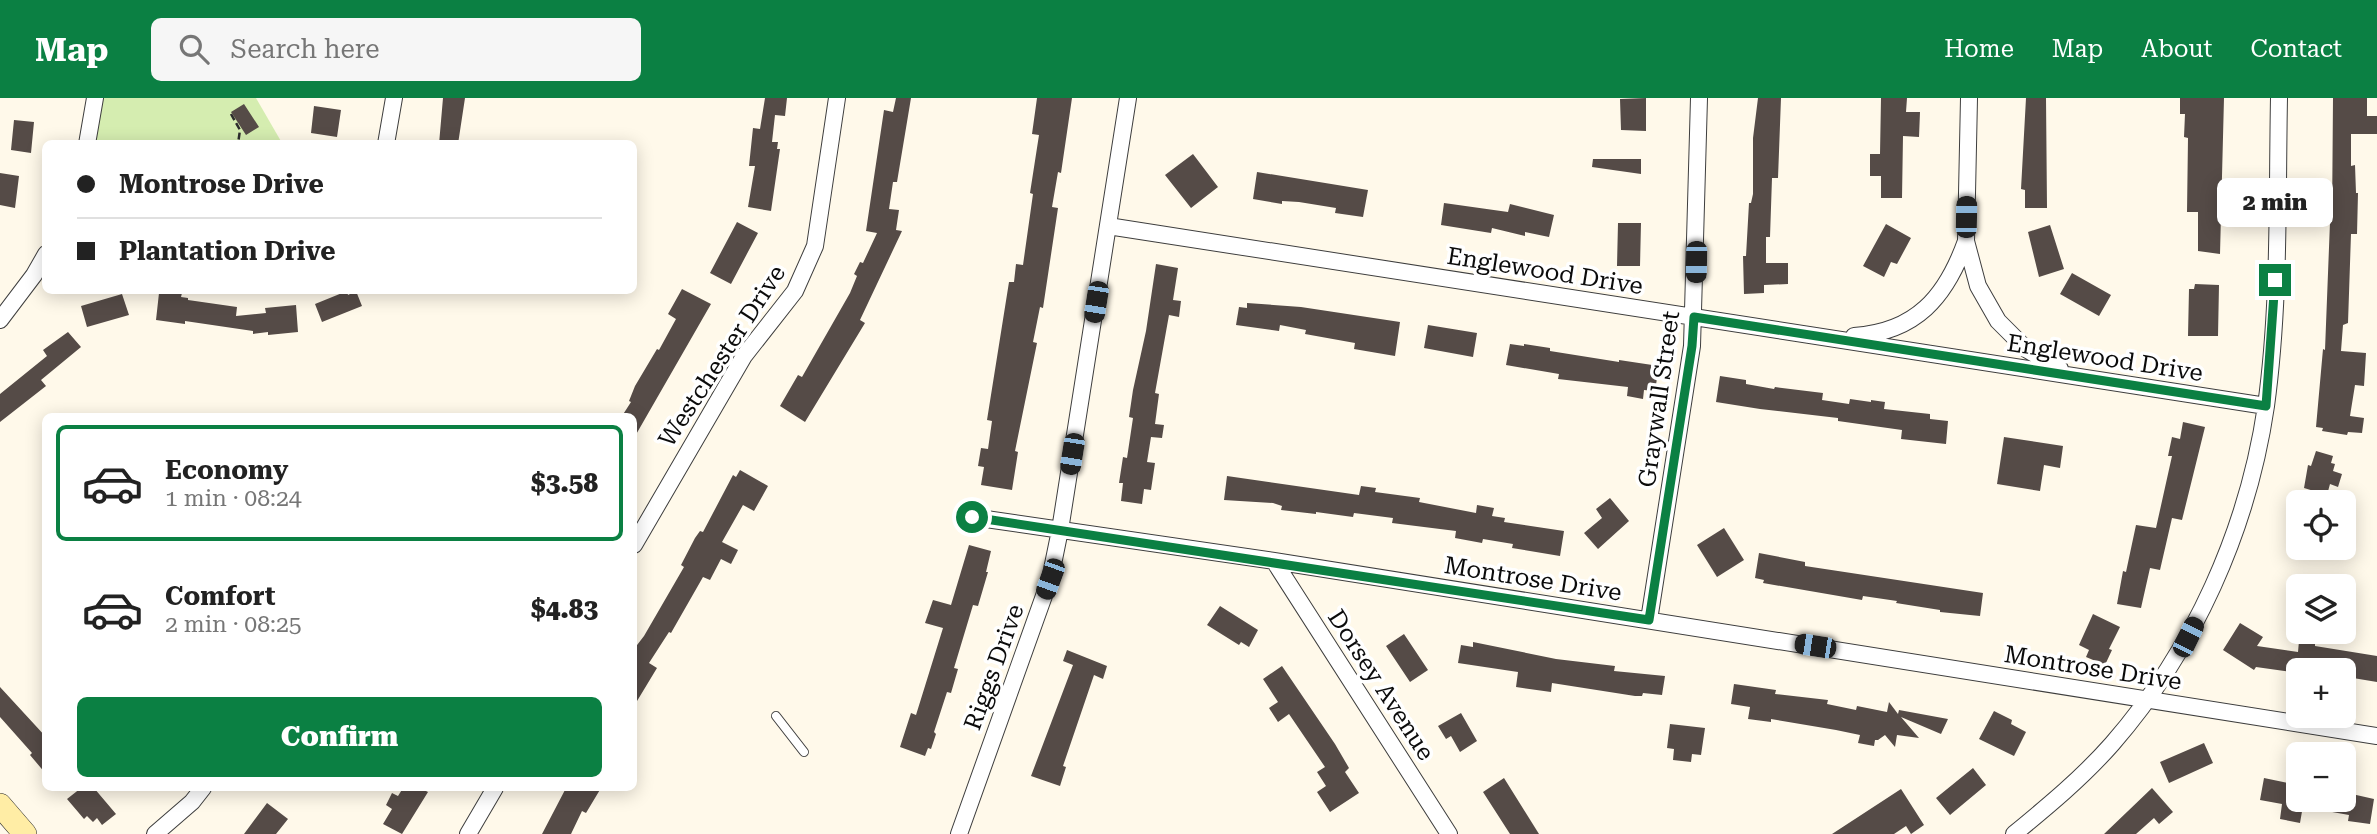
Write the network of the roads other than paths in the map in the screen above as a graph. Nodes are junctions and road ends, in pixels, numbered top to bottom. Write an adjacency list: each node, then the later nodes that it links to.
1 (94, 98): 8 (street)
2 (394, 98): 9 (street)
3 (837, 98): 20 (street, Westchester Drive)
4 (1128, 98): 10 (street, Riggs Drive)
5 (1699, 98): 13 (street, Graywall Street)
6 (1969, 98): 11 (street)
7 (2279, 98): 17 (street)
8 (88, 140)
9 (387, 140)
10 (1108, 226): 13 (street, Englewood Drive); 19 (street, Riggs Drive)
11 (1966, 241): 15 (street); 16 (street)
12 (42, 261): 14 (street)
13 (1694, 317): 15 (street, Englewood Drive); 22 (street, Graywall Street)
14 (0, 320)
15 (1782, 331): 16 (street, Englewood Drive)
16 (2068, 374): 17 (street, Englewood Drive)
17 (2266, 406): 23 (street)
18 (972, 517): 19 (street, Montrose Drive)
19 (1060, 530): 21 (street, Montrose Drive); 33 (street, Riggs Drive)
20 (637, 540)
21 (1274, 561): 22 (street, Montrose Drive); 34 (street, Dorsey Avenue)
22 (1649, 620): 23 (street, Montrose Drive)
23 (2146, 699): 25 (street, Montrose Drive); 35 (street)
24 (776, 716): 26 (lane)
25 (2377, 736)
26 (804, 752)
27 (201, 791): 31 (street)
28 (493, 791): 32 (street)
29 (0, 805): 30 (street)
30 (25, 834)
31 (155, 834)
32 (468, 834)
33 (959, 834)
34 (1449, 834)
35 (2014, 834)

